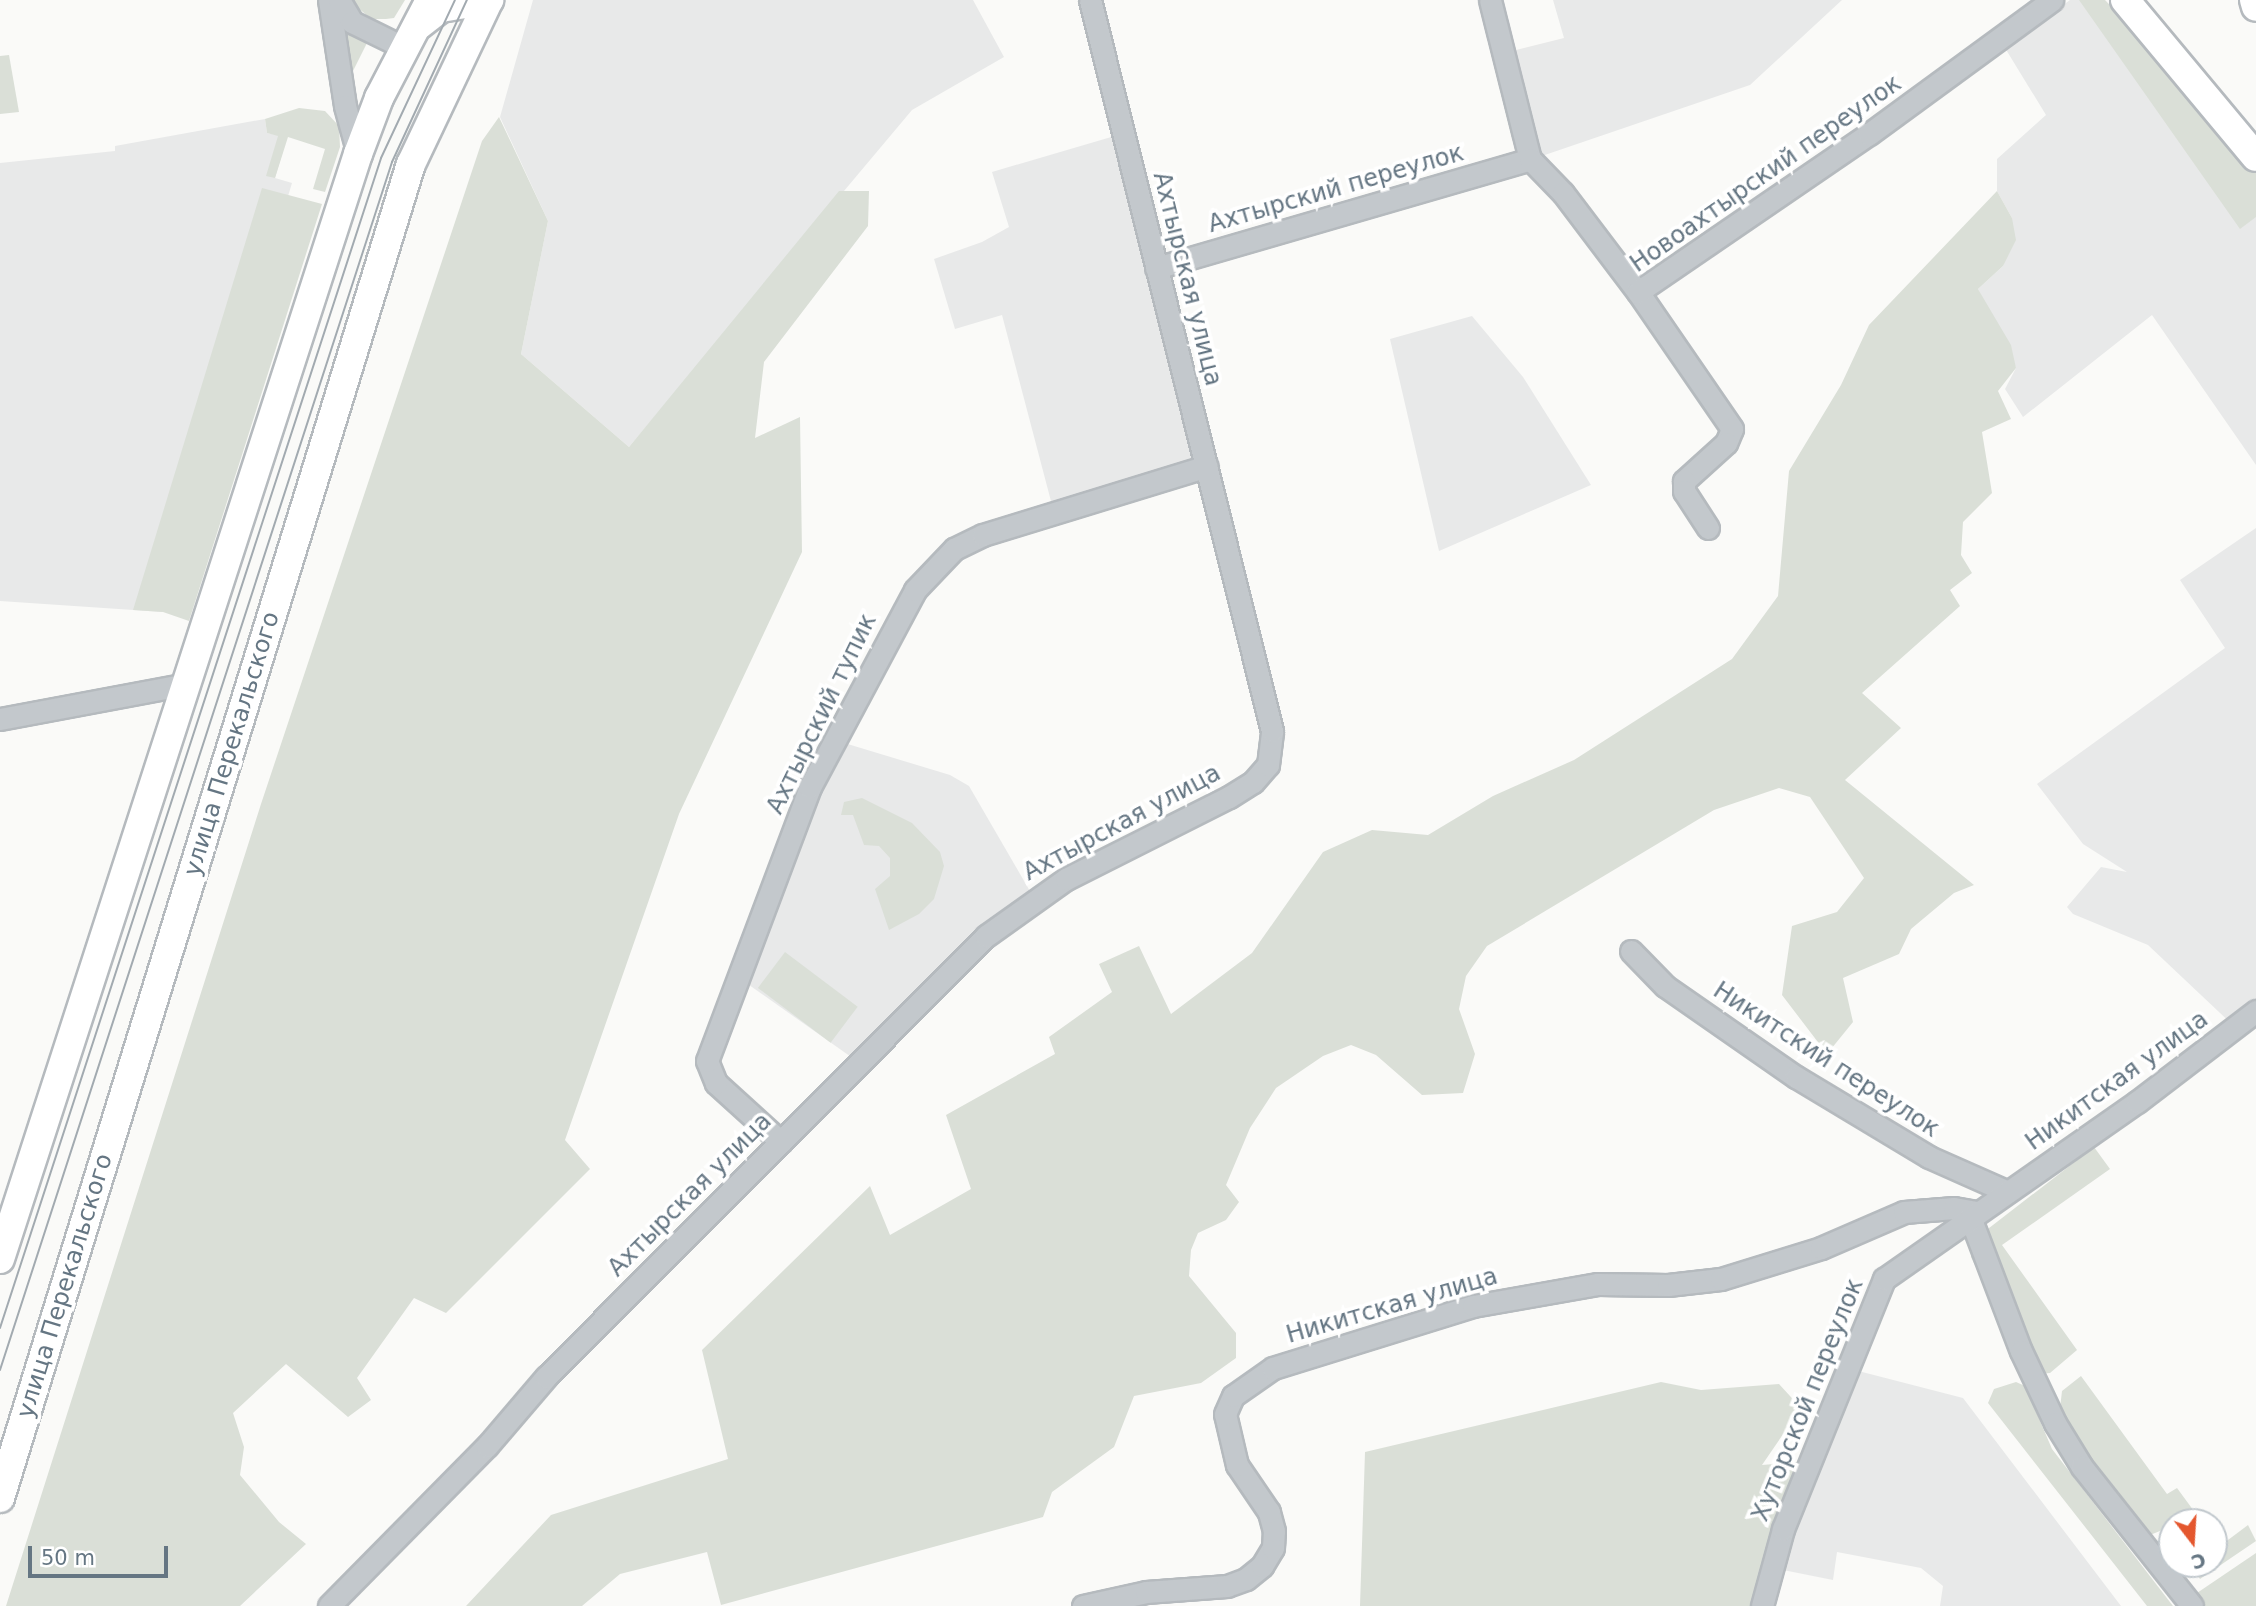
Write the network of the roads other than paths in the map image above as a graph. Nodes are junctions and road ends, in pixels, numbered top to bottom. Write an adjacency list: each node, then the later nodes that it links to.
1 (329, 0): 12 (street)
2 (339, 0): 11 (street)
3 (430, 0): 11 (main road)
4 (489, 0): 11 (main road); 27 (main road, улица Перекальского)
5 (1090, 0): 15 (street, Ахтырская улица)
6 (1490, 0): 14 (street)
7 (2052, 0): 16 (street, Новоахтырский переулок)
8 (2125, 0): 13 (main road)
9 (2254, 0): 10 (main road)
10 (2256, 6)
11 (403, 47): 12 (main road)
12 (359, 154): 19 (main road)
13 (2256, 157)
14 (1530, 159): 15 (street, Ахтырский переулок); 16 (street)
15 (1156, 268): 17 (street, Ахтырская улица)
16 (1638, 292): 18 (street, Новоахтырский переулок)
17 (1207, 466): 23 (street, Ахтырская улица); 23 (street, Ахтырский тупик)
18 (1708, 528)
19 (187, 684): 20 (street); 26 (main road)
20 (0, 719)
21 (1630, 951): 24 (street, Никитский переулок)
22 (2256, 1011): 24 (street, Никитская улица)
23 (781, 1142): 28 (street, Ахтырская улица)
24 (2008, 1192): 25 (street, Хуторской переулок)
25 (1974, 1214): 29 (street, Никитская улица); 30 (street, Хуторской переулок); 31 (street)
26 (0, 1259)
27 (0, 1498)
28 (329, 1606)
29 (1083, 1606)
30 (1762, 1606)
31 (2192, 1606)

